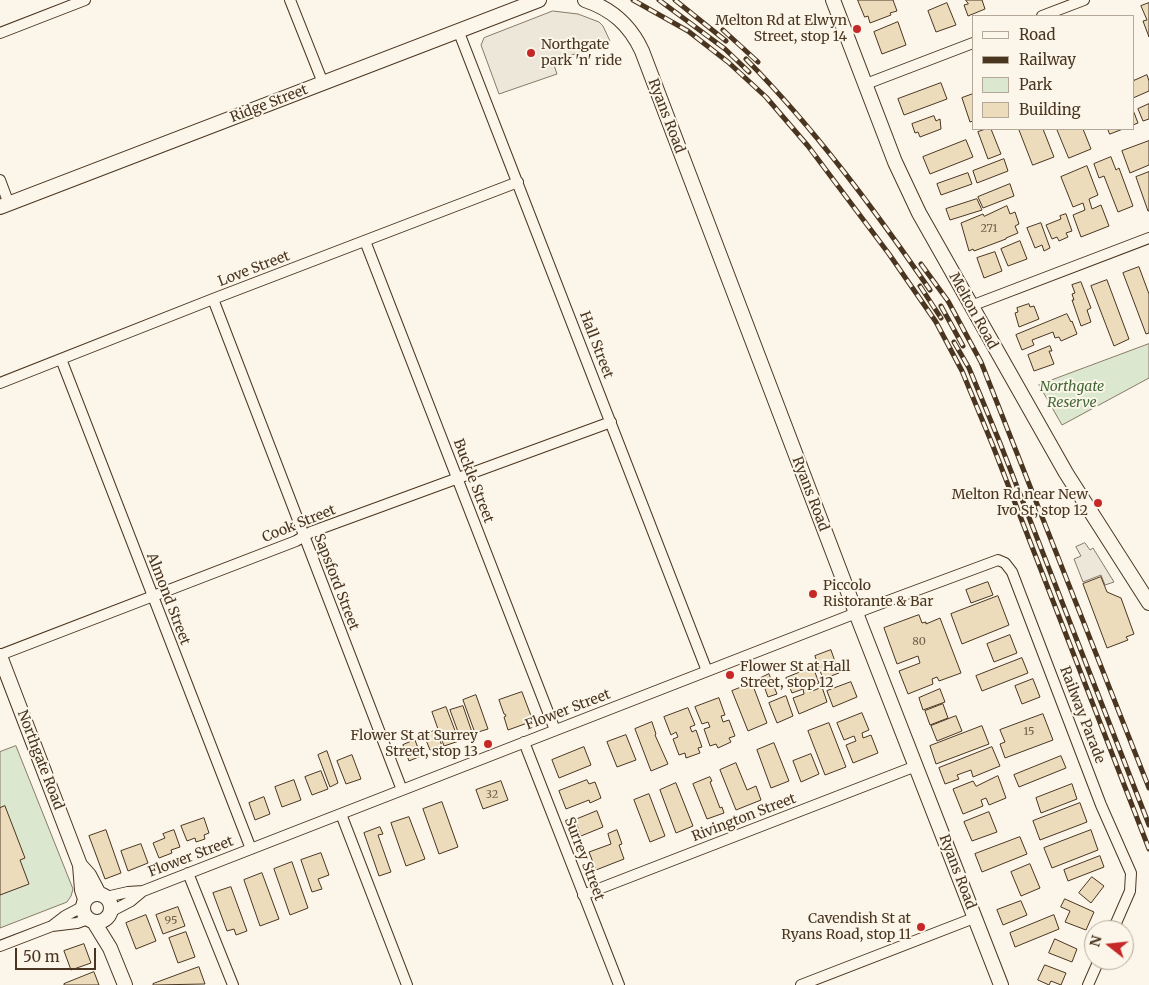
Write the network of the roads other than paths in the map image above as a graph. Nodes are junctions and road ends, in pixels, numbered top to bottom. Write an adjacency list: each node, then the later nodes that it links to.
1 (85, 0): 9 (street)
2 (290, 0): 11 (street)
3 (539, 0): 8 (street, Ridge Street)
4 (585, 0): 28 (street, Ryans Road)
5 (833, 0): 12 (street, Melton Road)
6 (1084, 0): 7 (street)
7 (1045, 15)
8 (458, 30): 11 (street, Ridge Street); 14 (street, Hall Street)
9 (0, 33)
10 (972, 43): 12 (street)
11 (323, 83): 15 (street, Ridge Street)
12 (866, 84): 19 (street, Melton Road)
13 (0, 180): 15 (street)
14 (518, 182): 17 (street, Love Street); 22 (street, Hall Street)
15 (5, 206)
16 (1149, 238): 19 (street)
17 (365, 241): 18 (street, Love Street); 23 (street, Buckle Street)
18 (213, 299): 20 (street, Love Street); 24 (street, Sapsford Street)
19 (971, 306): 27 (street, Melton Road)
20 (61, 359): 21 (street, Love Street); 26 (street, Almond Street)
21 (0, 383)
22 (611, 422): 23 (street, Cook Street); 30 (street, Hall Street)
23 (458, 479): 24 (street, Cook Street); 31 (street, Buckle Street)
24 (304, 536): 26 (street, Cook Street); 34 (street, Sapsford Street)
25 (1005, 562): 28 (street, Flower Street); 44 (street, Railway Parade)
26 (152, 597): 29 (street, Cook Street); 36 (street, Almond Street)
27 (1149, 603)
28 (856, 613): 30 (street, Flower Street); 33 (street, Ryans Road)
29 (1, 660): 37 (street, Northgate Road)
30 (707, 671): 31 (street, Flower Street)
31 (555, 730): 32 (street, Flower Street)
32 (524, 742): 34 (street, Flower Street); 40 (street, Surrey Street)
33 (916, 766): 40 (street, Rivington Street); 43 (street, Ryans Road)
34 (402, 790): 35 (street, Flower Street)
35 (341, 814): 36 (street, Flower Street); 49 (street)
36 (251, 848): 38 (street, Flower Street)
37 (80, 865): 41 (street, Northgate Road); 42 (street, Northgate Road)
38 (188, 873): 39 (street, Flower Street); 48 (street)
39 (143, 891): 41 (street, Flower Street); 42 (street, Flower Street)
40 (583, 895): 50 (street, Surrey Street)
41 (102, 896): 42 (street); 42 (street, Northgate Road)
42 (94, 913): 45 (street, Flower Street); 47 (street, Northgate Road)
43 (974, 918): 51 (street); 52 (street, Ryans Road)
44 (1118, 920)
45 (0, 946)
46 (1095, 970): 53 (street)
47 (125, 985)
48 (233, 985)
49 (408, 985)
50 (619, 985)
51 (801, 985)
52 (1001, 985)
53 (1088, 985)

